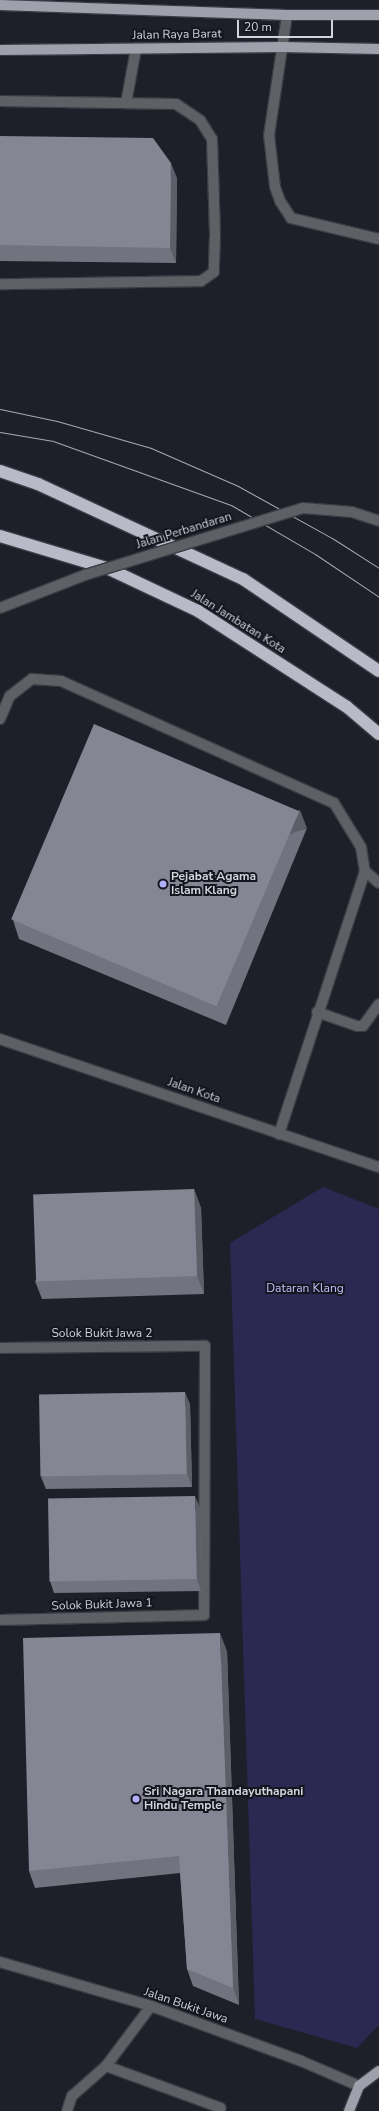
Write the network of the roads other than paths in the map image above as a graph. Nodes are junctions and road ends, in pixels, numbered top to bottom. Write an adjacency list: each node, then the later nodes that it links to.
1 (0, 6): 2 (main road, Jalan Raya Barat)
2 (287, 15): 3 (main road, Jalan Raya Barat); 4 (street)
3 (379, 15)
4 (282, 47): 5 (main road, Jalan Raya Barat); 6 (main road, Jalan Raya Barat); 10 (street)
5 (136, 49): 7 (main road, Jalan Raya Barat); 9 (street)
6 (379, 49)
7 (0, 50)
8 (0, 101): 9 (street)
9 (126, 103): 11 (street)
10 (379, 239)
11 (0, 284)
12 (0, 471): 16 (highway)
13 (379, 521): 15 (street, Jalan Perbandaran, bridge)
14 (0, 536): 18 (highway, Jalan Jambatan Kota)
15 (0, 608)
16 (379, 671)
17 (0, 719): 19 (street)
18 (379, 734)
19 (365, 871): 20 (street); 22 (street)
20 (379, 883)
21 (379, 1004): 22 (street)
22 (317, 1012): 24 (street)
23 (0, 1039): 24 (street, Jalan Kota)
24 (279, 1134): 25 (street, Jalan Kota)
25 (379, 1168)
26 (0, 1348): 27 (street, Solok Bukit Jawa 2)
27 (204, 1615): 28 (street, Solok Bukit Jawa 1)
28 (0, 1620)
29 (0, 1962): 30 (street, Jalan Bukit Jawa)
30 (150, 2006): 31 (street); 33 (street, Jalan Bukit Jawa)
31 (106, 2066): 34 (street); 35 (street)
32 (379, 2071): 33 (main road)
33 (359, 2086): 36 (main road)
34 (221, 2108)
35 (67, 2111)
36 (349, 2111)

